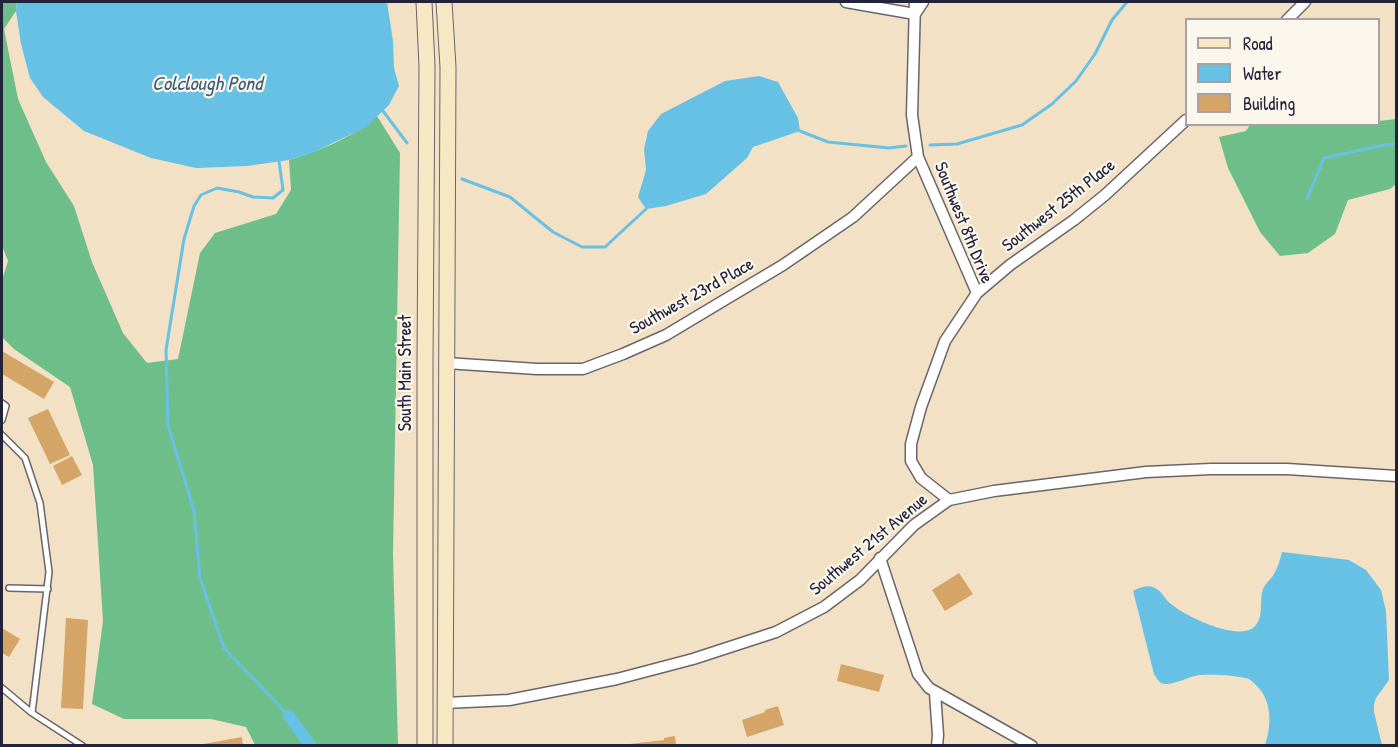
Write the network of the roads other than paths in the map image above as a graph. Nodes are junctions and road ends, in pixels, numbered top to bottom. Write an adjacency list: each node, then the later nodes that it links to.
1 (424, 2): 12 (main road, South Main Street)
2 (444, 2): 13 (main road)
3 (846, 2): 7 (street)
4 (915, 2): 7 (street, Southwest 8th Drive)
5 (923, 2): 7 (street)
6 (1305, 2): 8 (street)
7 (915, 14): 10 (street, Southwest 8th Drive)
8 (1289, 18)
9 (1185, 121): 11 (street, Southwest 25th Place)
10 (918, 157): 11 (street, Southwest 8th Drive); 13 (street, Southwest 23rd Place)
11 (977, 293): 18 (street, Southwest 8th Drive)
12 (425, 362): 13 (main road); 24 (main road, South Main Street)
13 (446, 363): 25 (main road)
14 (2, 403): 15 (lane)
15 (2, 420)
16 (2, 435): 21 (lane)
17 (1396, 476): 18 (street, Southwest 21st Avenue)
18 (949, 500): 19 (street, Southwest 21st Avenue)
19 (880, 558): 23 (street); 25 (street, Southwest 21st Avenue)
20 (9, 588): 21 (lane)
21 (48, 589): 26 (lane)
22 (2, 688): 26 (lane)
23 (935, 693): 30 (street); 31 (street)
24 (425, 700): 25 (main road); 28 (main road, South Main Street)
25 (445, 703): 29 (main road)
26 (32, 712): 27 (lane)
27 (83, 746)
28 (425, 746)
29 (445, 746)
30 (937, 746)
31 (1032, 746)

